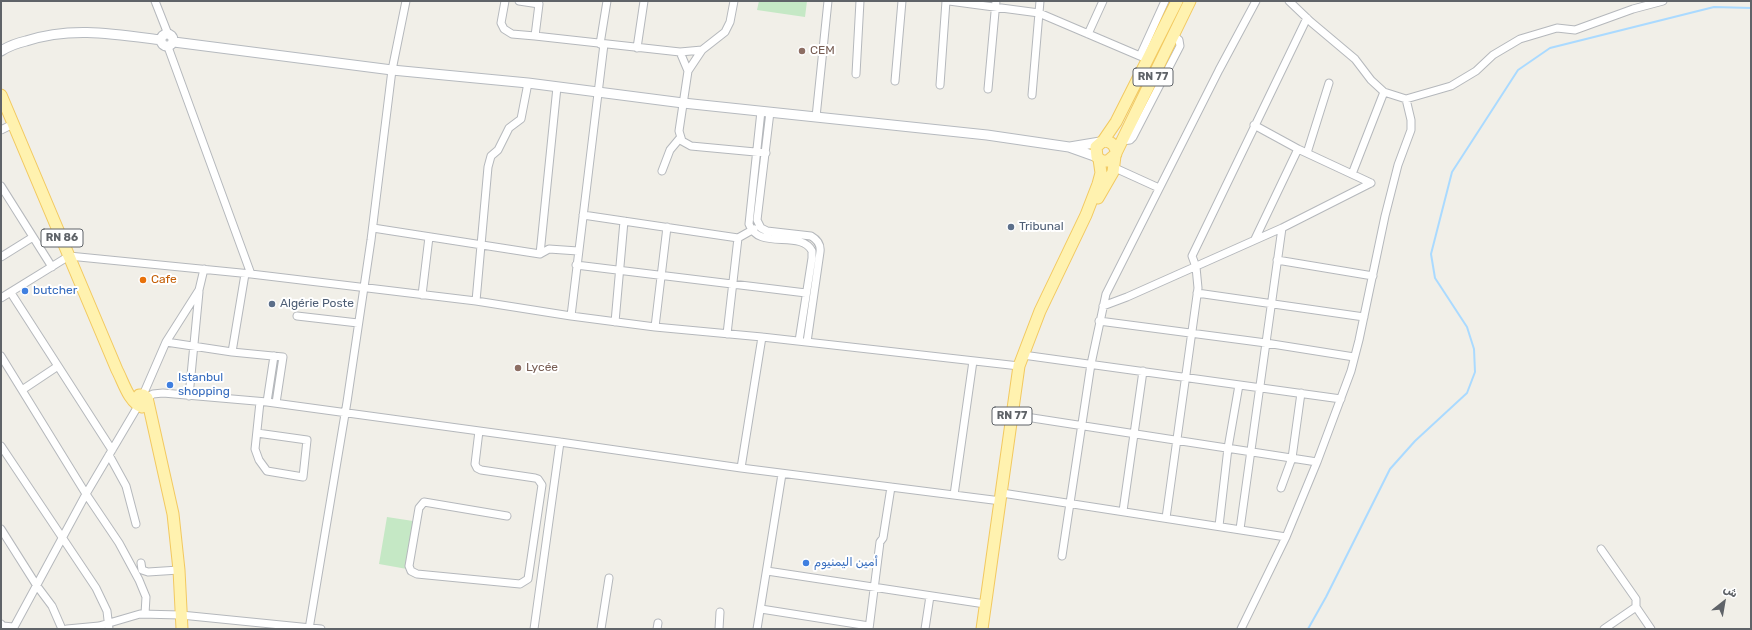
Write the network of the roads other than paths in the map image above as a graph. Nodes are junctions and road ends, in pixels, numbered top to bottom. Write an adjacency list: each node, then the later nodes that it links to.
1 (156, 1): 28 (street)
2 (406, 1): 36 (street)
3 (505, 1): 27 (street)
4 (519, 1): 22 (street)
5 (607, 1): 30 (street)
6 (644, 1): 32 (street)
7 (734, 1): 33 (street)
8 (828, 1): 53 (street)
9 (860, 1): 38 (street)
10 (902, 1): 39 (street)
11 (946, 1): 42 (street)
12 (949, 1): 23 (street)
13 (1040, 1): 24 (street)
14 (1044, 1): 24 (street)
15 (1103, 1): 26 (street)
16 (1165, 1): 35 (street)
17 (1177, 1): 35 (main road, RN 77)
18 (1190, 1): 64 (main road, RN 77)
19 (1256, 1): 70 (street)
20 (1290, 1): 25 (street)
21 (1663, 1): 49 (street)
22 (540, 3): 27 (street)
23 (996, 4): 24 (street); 44 (street)
24 (1039, 13): 26 (street); 48 (street)
25 (1307, 18): 45 (street); 55 (street)
26 (1088, 34): 35 (street)
27 (535, 36): 30 (street)
28 (164, 37): 29 (main road); 31 (main road)
29 (171, 44): 36 (main road); 94 (street)
30 (602, 44): 32 (street); 46 (street)
31 (3, 48)
32 (637, 48): 34 (street)
33 (702, 50): 34 (street); 37 (street)
34 (680, 52): 37 (street)
35 (1144, 57): 58 (main road, RN 77)
36 (392, 70): 41 (main road); 76 (street)
37 (688, 71): 50 (street)
38 (856, 74)
39 (895, 81)
40 (1329, 82): 63 (street)
41 (528, 83): 43 (main road); 83 (street)
42 (940, 85)
43 (558, 87): 46 (main road); 85 (street)
44 (988, 89)
45 (1384, 92): 49 (street); 68 (street)
46 (598, 93): 50 (main road); 71 (street)
47 (1, 95): 54 (main road, RN 86)
48 (1032, 95)
49 (1406, 99): 96 (street)
50 (683, 103): 51 (main road); 57 (street)
51 (761, 111): 52 (main road); 61 (street)
52 (770, 112): 53 (main road); 62 (street)
53 (816, 117): 59 (main road)
54 (13, 124): 56 (street); 86 (main road, RN 86)
55 (1254, 124): 60 (street); 91 (street)
56 (1, 130)
57 (680, 138): 61 (street); 67 (street)
58 (1102, 142): 59 (main road); 64 (main road); 65 (main road)
59 (1069, 147): 65 (main road)
60 (1298, 149): 63 (street); 82 (street)
61 (756, 152): 62 (street); 78 (street)
62 (766, 153): 74 (street)
63 (1307, 153): 68 (street)
64 (1115, 154): 65 (main road); 66 (main road, RN 77)
65 (1098, 158): 72 (main road, RN 77)
66 (1115, 168): 70 (street); 72 (main road, RN 77)
67 (662, 171)
68 (1352, 174): 77 (street)
69 (1, 186): 79 (street)
70 (1159, 188): 107 (street)
71 (583, 215): 73 (street); 84 (street)
72 (1086, 215): 123 (main road, RN 77)
73 (624, 221): 75 (street); 93 (street)
74 (759, 225): 78 (street); 119 (street)
75 (667, 227): 81 (street); 95 (street)
76 (372, 228): 80 (street); 98 (street)
77 (1282, 228): 82 (street); 88 (street)
78 (752, 231): 81 (street); 101 (street)
79 (33, 237): 87 (street); 90 (street)
80 (429, 237): 83 (street); 103 (street)
81 (738, 238): 97 (street)
82 (1255, 239): 91 (street)
83 (482, 245): 85 (street); 105 (street)
84 (578, 251): 85 (street); 89 (street)
85 (540, 254)
86 (69, 256): 90 (street); 92 (street); 139 (main road, RN 86)
87 (1, 257)
88 (1277, 260): 96 (street); 106 (street)
89 (576, 265): 93 (street); 109 (street)
90 (52, 267): 100 (street)
91 (1196, 267): 102 (street); 107 (street)
92 (204, 269): 94 (street); 99 (street)
93 (620, 270): 95 (street); 111 (street)
94 (248, 274): 98 (street); 122 (street)
95 (661, 276): 97 (street); 114 (street)
96 (1373, 276): 110 (street)
97 (733, 285): 101 (street); 115 (street)
98 (364, 288): 103 (street); 113 (street)
99 (200, 290): 118 (street); 121 (street)
100 (11, 293): 104 (street); 129 (street)
101 (806, 293): 119 (street)
102 (1197, 293): 106 (street); 116 (street)
103 (422, 295): 105 (street)
104 (1, 298)
105 (476, 301): 109 (street)
106 (1271, 303): 110 (street); 120 (street)
107 (1103, 306): 112 (street)
108 (297, 316): 113 (street)
109 (571, 316): 111 (street)
110 (1364, 317): 126 (street)
111 (615, 322): 114 (street)
112 (1099, 322): 116 (street); 128 (street)
113 (358, 323): 142 (street)
114 (655, 327): 115 (street)
115 (727, 334): 117 (street)
116 (1191, 334): 120 (street); 132 (street)
117 (762, 337): 119 (street); 156 (street)
118 (166, 342): 121 (street); 139 (street)
119 (803, 342): 127 (street)
120 (1266, 343): 126 (street); 134 (street)
121 (193, 346): 122 (street); 137 (street)
122 (232, 352): 125 (street)
123 (1023, 355): 128 (street); 130 (main road, RN 77)
124 (1, 356): 135 (street)
125 (274, 356): 140 (street); 141 (street)
126 (1354, 357): 138 (street)
127 (973, 361): 130 (street); 161 (street)
128 (1091, 364): 131 (street); 144 (street)
129 (58, 366): 135 (street); 153 (street)
130 (1019, 366): 143 (main road, RN 77)
131 (1143, 371): 132 (street); 147 (street)
132 (1186, 377): 133 (street); 148 (street)
133 (1239, 385): 134 (street); 151 (street)
134 (1260, 388): 136 (street); 152 (street)
135 (22, 390): 160 (street)
136 (1301, 393): 138 (street); 154 (street)
137 (189, 396): 139 (street); 140 (street)
138 (1341, 399): 155 (street)
139 (142, 401): 153 (street); 176 (main road, RN 86)
140 (264, 402): 141 (street); 146 (street)
141 (276, 404): 142 (street)
142 (344, 414): 145 (street); 191 (street)
143 (1013, 415): 144 (street); 162 (main road, RN 77)
144 (1081, 426): 147 (street); 163 (street)
145 (479, 431): 149 (street); 165 (street)
146 (257, 434): 146 (street)
147 (1135, 434): 148 (street); 164 (street)
148 (1177, 440): 151 (street); 166 (street)
149 (560, 442): 156 (street); 197 (street)
150 (1, 446): 172 (street)
151 (1228, 448): 152 (street); 168 (street)
152 (1251, 452): 154 (street); 170 (street)
153 (110, 453): 160 (street); 167 (street)
154 (1292, 458): 155 (street); 159 (street)
155 (1317, 462): 171 (street)
156 (741, 468): 157 (street)
157 (782, 474): 158 (street); 177 (street)
158 (891, 487): 161 (street); 180 (street)
159 (1281, 488)
160 (86, 494): 172 (street); 186 (street)
161 (954, 495): 162 (street)
162 (1001, 497): 163 (street); 182 (main road, RN 77)
163 (1070, 503): 164 (street); 174 (street)
164 (1123, 511): 166 (street)
165 (507, 516)
166 (1166, 518): 168 (street)
167 (136, 524)
168 (1219, 526): 170 (street)
169 (1, 529): 179 (street)
170 (1240, 529): 171 (street)
171 (1286, 537): 203 (street)
172 (62, 538): 179 (street); 189 (street)
173 (1601, 549): 183 (street)
174 (1062, 556)
175 (141, 562): 176 (street)
176 (179, 570): 187 (main road, RN 86)
177 (767, 571): 180 (street); 184 (street)
178 (609, 578): 198 (street)
179 (37, 586): 190 (street); 193 (street)
180 (874, 587): 181 (street); 192 (street)
181 (930, 596): 182 (street); 201 (street)
182 (985, 604): 202 (main road, RN 77)
183 (1636, 608): 204 (street); 205 (street)
184 (761, 610): 192 (street); 200 (street)
185 (720, 612): 199 (street)
186 (145, 614): 187 (street); 189 (street)
187 (181, 615): 191 (street); 195 (main road, RN 86)
188 (2, 625): 190 (street)
189 (109, 626): 194 (street)
190 (13, 628)
191 (309, 628): 196 (street)
192 (869, 628)
193 (62, 629)
194 (68, 629)
195 (182, 629)
196 (321, 629)
197 (534, 629)
198 (600, 629)
199 (719, 629)
200 (757, 629)
201 (925, 629)
202 (982, 629)
203 (1241, 629)
204 (1604, 629)
205 (1651, 629)

